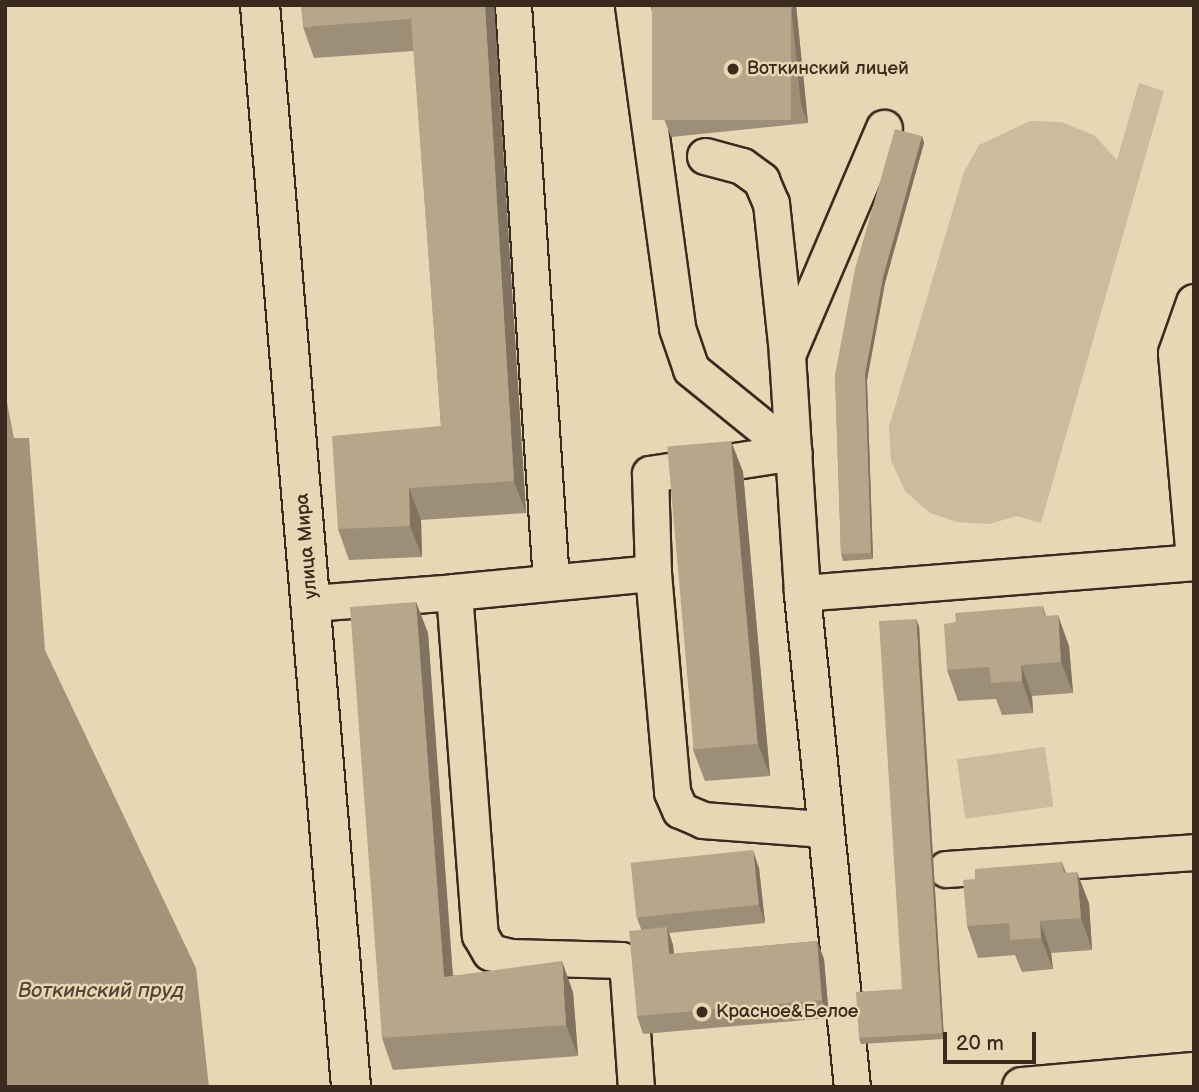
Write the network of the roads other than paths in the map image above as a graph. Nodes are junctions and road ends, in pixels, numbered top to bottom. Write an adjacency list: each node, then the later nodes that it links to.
1 (260, 5): 14 (main road, улица Мира)
2 (513, 5): 11 (lane)
3 (633, 5): 8 (lane)
4 (884, 128): 7 (lane)
5 (705, 156): 7 (lane)
6 (1194, 302): 9 (lane)
7 (787, 355): 8 (lane)
8 (793, 452): 10 (lane); 13 (lane)
9 (1194, 560): 13 (lane)
10 (653, 573): 11 (lane); 15 (lane)
11 (551, 581): 12 (lane)
12 (454, 592): 14 (lane); 20 (lane)
13 (802, 593): 15 (lane)
14 (312, 603): 19 (main road, улица Мира)
15 (824, 829): 21 (lane)
16 (1194, 852): 17 (lane)
17 (946, 869)
18 (1194, 1072): 22 (main road)
19 (351, 1087)
20 (636, 1087)
21 (852, 1087)
22 (1022, 1087)

